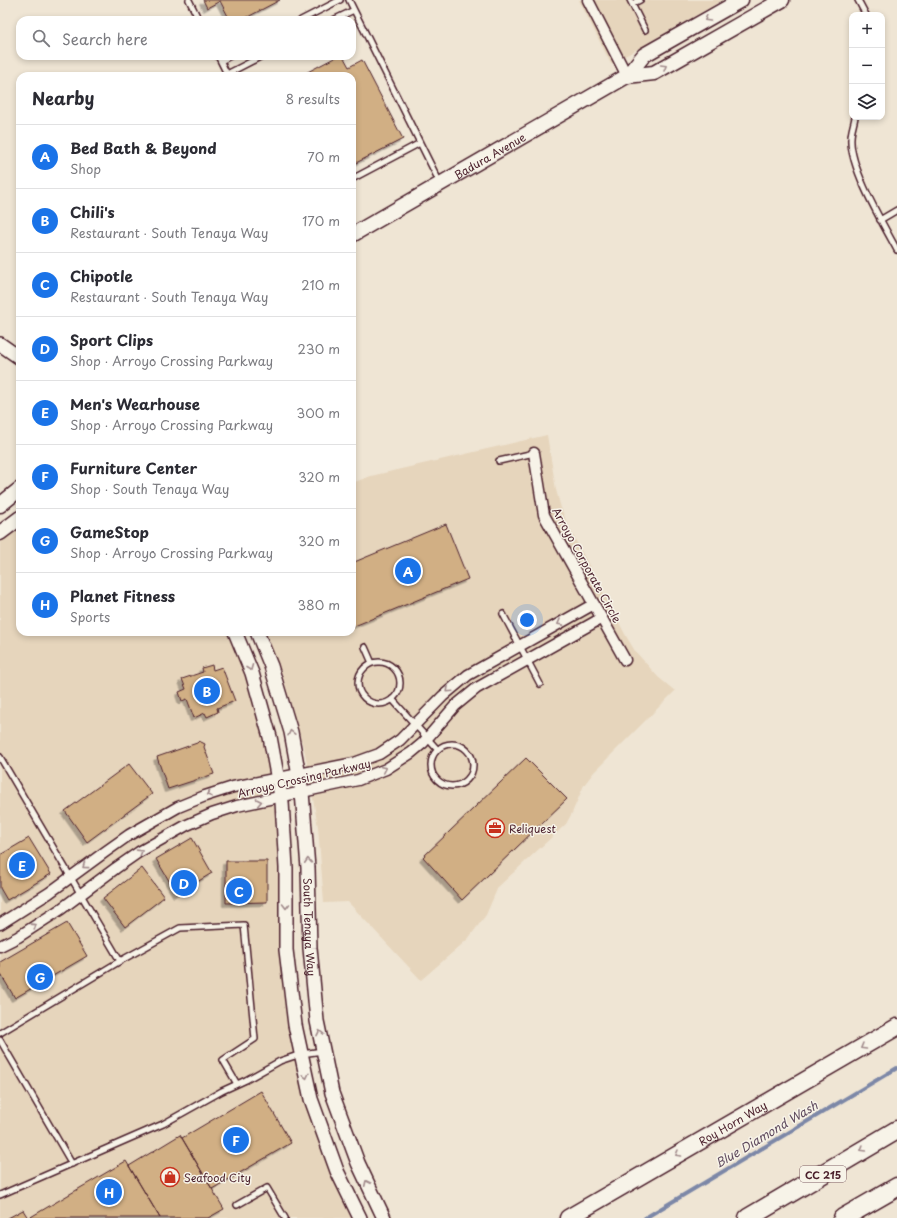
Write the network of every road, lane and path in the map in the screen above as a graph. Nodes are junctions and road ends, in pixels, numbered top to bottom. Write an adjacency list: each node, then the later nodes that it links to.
1 (189, 0): 12 (lane)
2 (340, 0): 13 (lane)
3 (349, 0): 10 (lane)
4 (588, 0): 20 (street)
5 (640, 0): 9 (lane)
6 (741, 0): 20 (main road, Badura Avenue, one-way to 20)
7 (782, 0): 20 (main road, Badura Avenue, one-way to 7)
8 (858, 0): 11 (lane)
9 (631, 2): 15 (lane)
10 (354, 10): 14 (lane); 22 (lane)
11 (864, 12)
12 (197, 16)
13 (309, 16)
14 (341, 16)
15 (645, 30)
16 (220, 60): 18 (lane)
17 (255, 60): 19 (lane)
18 (226, 72)
19 (233, 72)
20 (627, 76): 24 (main road, Badura Avenue)
21 (854, 120): 26 (lane)
22 (420, 143): 23 (lane); 24 (lane)
23 (356, 177)
24 (441, 184): 27 (main road, Badura Avenue)
25 (897, 210): 26 (lane)
26 (880, 220): 28 (lane)
27 (356, 233)
28 (897, 250)
29 (0, 344): 30 (street)
30 (16, 355)
31 (534, 453): 32 (lane); 37 (street, Arroyo Corporate Circle)
32 (499, 461)
33 (16, 492): 34 (main road)
34 (0, 505)
35 (16, 521): 36 (main road)
36 (0, 533)
37 (594, 604): 39 (street, Arroyo Corporate Circle); 42 (street, Arroyo Crossing Parkway, one-way to 42)
38 (503, 614): 42 (lane)
39 (602, 618): 44 (street, Arroyo Crossing Parkway); 45 (street, Arroyo Corporate Circle)
40 (237, 636): 54 (street, South Tenaya Way, one-way to 54)
41 (258, 636): 53 (street, South Tenaya Way, one-way to 41)
42 (520, 645): 44 (lane); 49 (street, Arroyo Crossing Parkway, one-way to 49)
43 (365, 647): 46 (lane)
44 (527, 659): 47 (lane); 50 (street, Arroyo Crossing Parkway)
45 (625, 660)
46 (372, 663): 48 (lane); 48 (lane)
47 (540, 684)
48 (392, 699): 49 (lane)
49 (415, 726): 50 (lane); 53 (street, Arroyo Crossing Parkway)
50 (427, 738): 51 (lane); 55 (street, Arroyo Crossing Parkway, one-way to 50)
51 (438, 750): 51 (lane)
52 (0, 757): 57 (lane)
53 (299, 774): 54 (street, Arroyo Crossing Parkway); 55 (street, South Tenaya Way)
54 (278, 778): 56 (street, South Tenaya Way); 57 (street, Arroyo Crossing Parkway, one-way to 57)
55 (302, 792): 56 (street, Arroyo Crossing Parkway); 65 (street, South Tenaya Way, one-way to 55)
56 (281, 797): 58 (street, Arroyo Crossing Parkway, one-way to 56); 66 (street, South Tenaya Way, one-way to 66)
57 (70, 877): 58 (lane); 59 (street, Arroyo Crossing Parkway)
58 (80, 894): 60 (street, Arroyo Crossing Parkway, one-way to 58); 61 (lane)
59 (0, 924)
60 (0, 946)
61 (120, 961): 63 (lane); 67 (lane)
62 (897, 1027): 77 (main road, Roy Horn Way, one-way to 77)
63 (0, 1033)
64 (0, 1040): 69 (lane)
65 (324, 1051): 66 (lane); 76 (street, South Tenaya Way, one-way to 65)
66 (301, 1054): 67 (lane); 75 (street, South Tenaya Way, one-way to 75)
67 (237, 1084): 69 (lane)
68 (897, 1130): 78 (highway, CC 215, one-way to 78)
69 (72, 1164): 71 (lane)
70 (897, 1187): 79 (highway)
71 (0, 1195)
72 (897, 1198): 80 (highway)
73 (237, 1205): 74 (lane)
74 (284, 1218)
75 (360, 1218)
76 (384, 1218)
77 (568, 1218)
78 (748, 1218)
79 (843, 1218)
80 (847, 1218)

